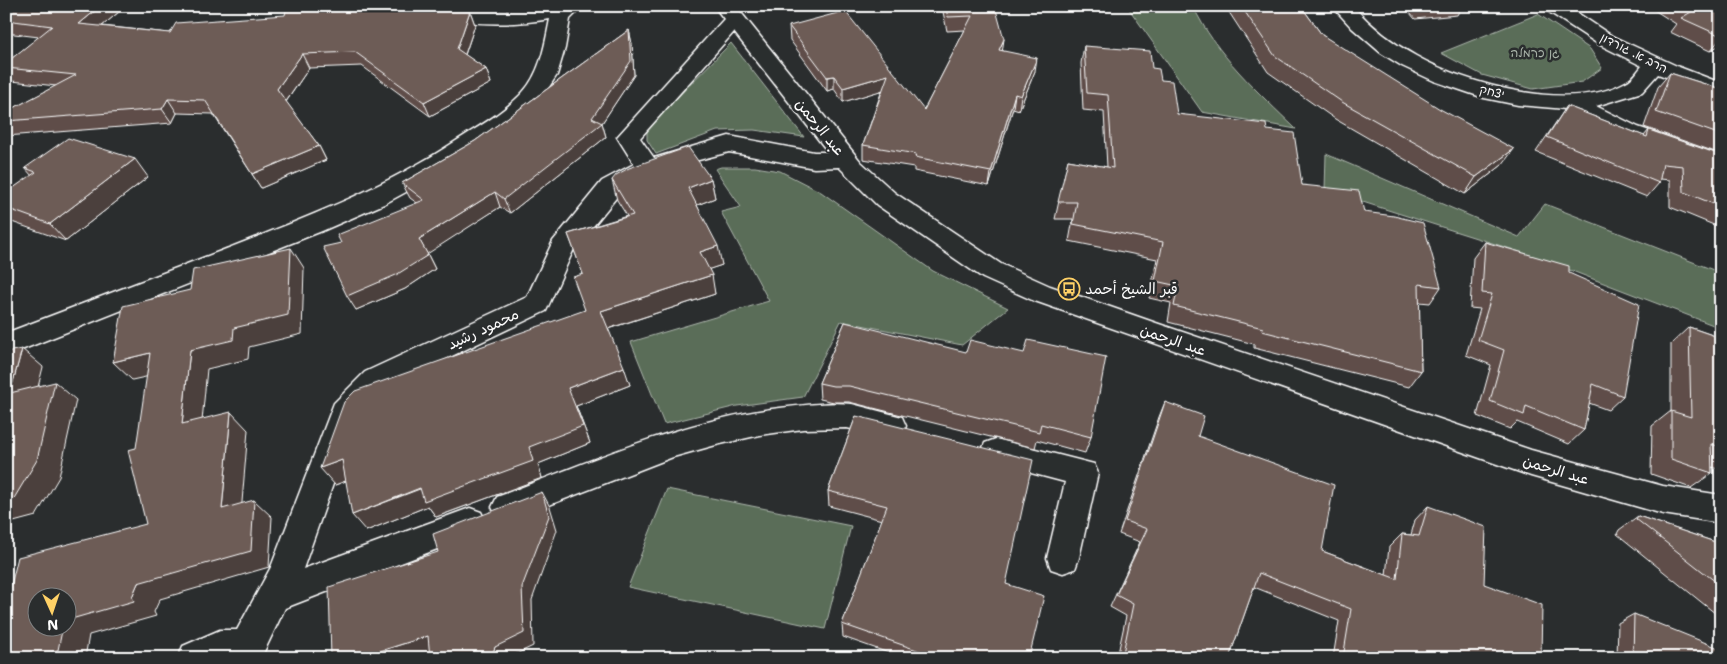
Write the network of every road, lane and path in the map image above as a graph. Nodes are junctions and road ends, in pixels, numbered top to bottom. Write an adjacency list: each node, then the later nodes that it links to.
1 (382, 6): 4 (street)
2 (1342, 6): 8 (street, יצחק)
3 (1553, 6): 6 (street, הרב א. גורדון)
4 (570, 8): 12 (street)
5 (730, 13): 9 (street, عبد الرحمن); 11 (street)
6 (1654, 64): 7 (street, הרב א. גורדון); 8 (street, יצחק)
7 (1721, 90)
8 (1570, 102): 10 (street)
9 (846, 159): 11 (street, محمود رشيد); 15 (street, عبد الرحمن)
10 (1721, 164)
11 (648, 168): 17 (street, محمود رشيد)
12 (6, 345)
13 (914, 432): 17 (street)
14 (970, 446): 16 (street)
15 (1721, 509)
16 (1063, 558)
17 (274, 596): 18 (street, محمود رشيد)
18 (253, 653): 19 (street)
19 (195, 658)

